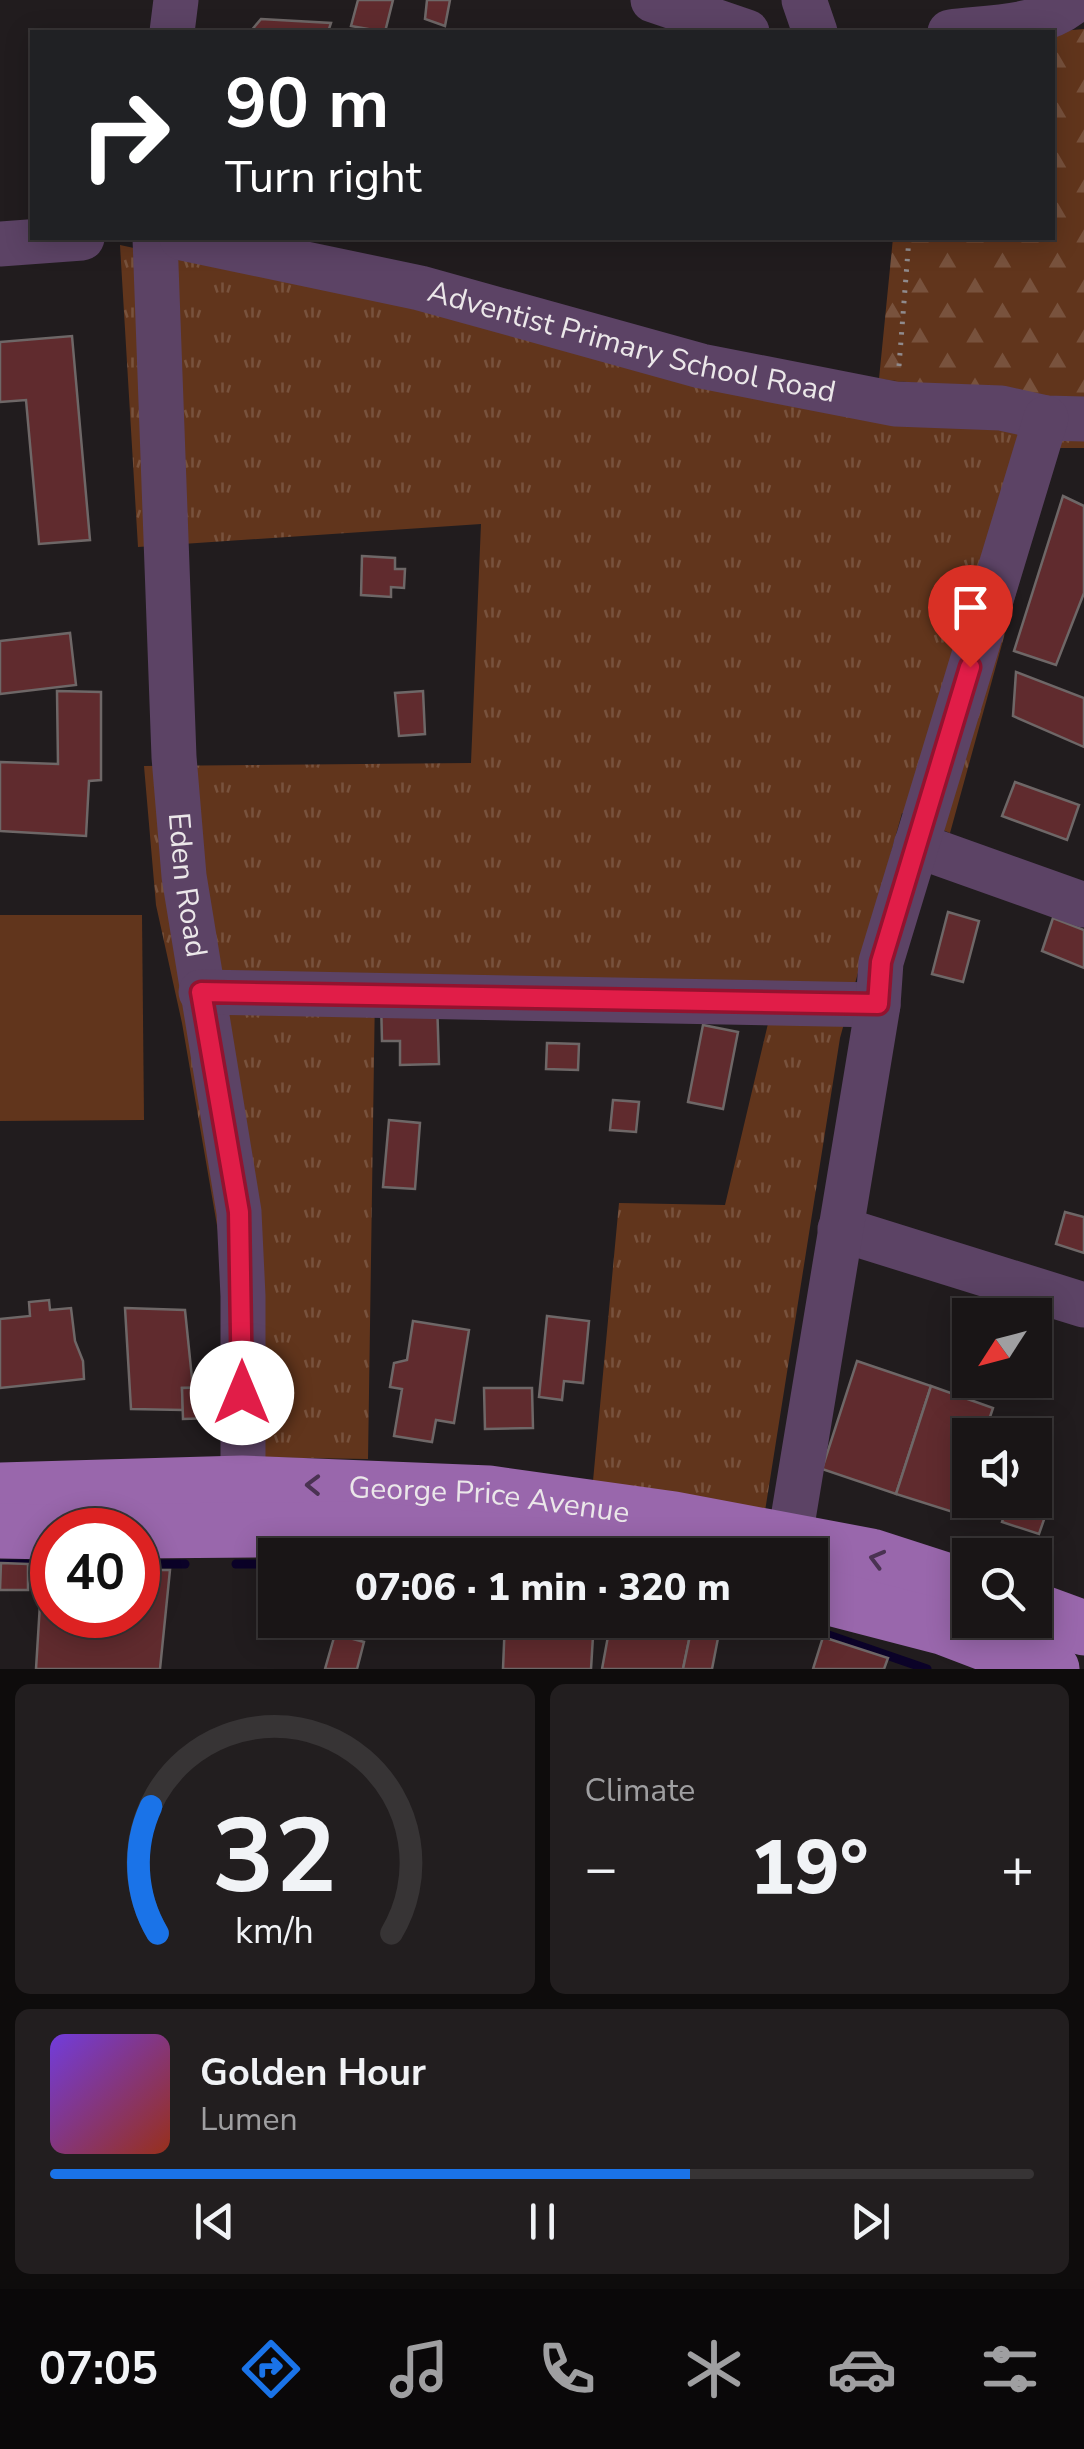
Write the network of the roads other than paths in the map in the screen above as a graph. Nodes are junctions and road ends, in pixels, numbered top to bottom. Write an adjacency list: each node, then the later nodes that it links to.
1 (176, 0): 5 (street)
2 (652, 0): 6 (street)
3 (804, 0): 7 (street)
4 (1075, 0): 8 (street)
5 (172, 30)
6 (741, 30)
7 (814, 30)
8 (964, 30)
9 (55, 240): 12 (street)
10 (155, 240): 16 (street, Eden Road)
11 (192, 240): 13 (street, Adventist Primary School Road)
12 (0, 244)
13 (1065, 418): 14 (street)
14 (916, 846): 15 (street); 17 (street)
15 (1084, 904)
16 (201, 992): 17 (street); 21 (street, Eden Road)
17 (878, 1004): 18 (street)
18 (840, 1230): 19 (street); 27 (street)
19 (1084, 1305)
20 (0, 1490): 21 (main road, George Price Avenue)
21 (243, 1506): 22 (main road, George Price Avenue); 25 (main road, George Price Avenue); 26 (main road, George Price Avenue, one-way to 21)
22 (160, 1526)
23 (0, 1531): 24 (main road)
24 (30, 1532)
25 (470, 1538)
26 (744, 1538)
27 (790, 1538)
28 (828, 1552): 29 (main road, George Price Avenue, one-way to 28)
29 (952, 1582)
30 (828, 1598): 33 (main road)
31 (1052, 1616): 32 (main road)
32 (1084, 1628)
33 (1052, 1669)

